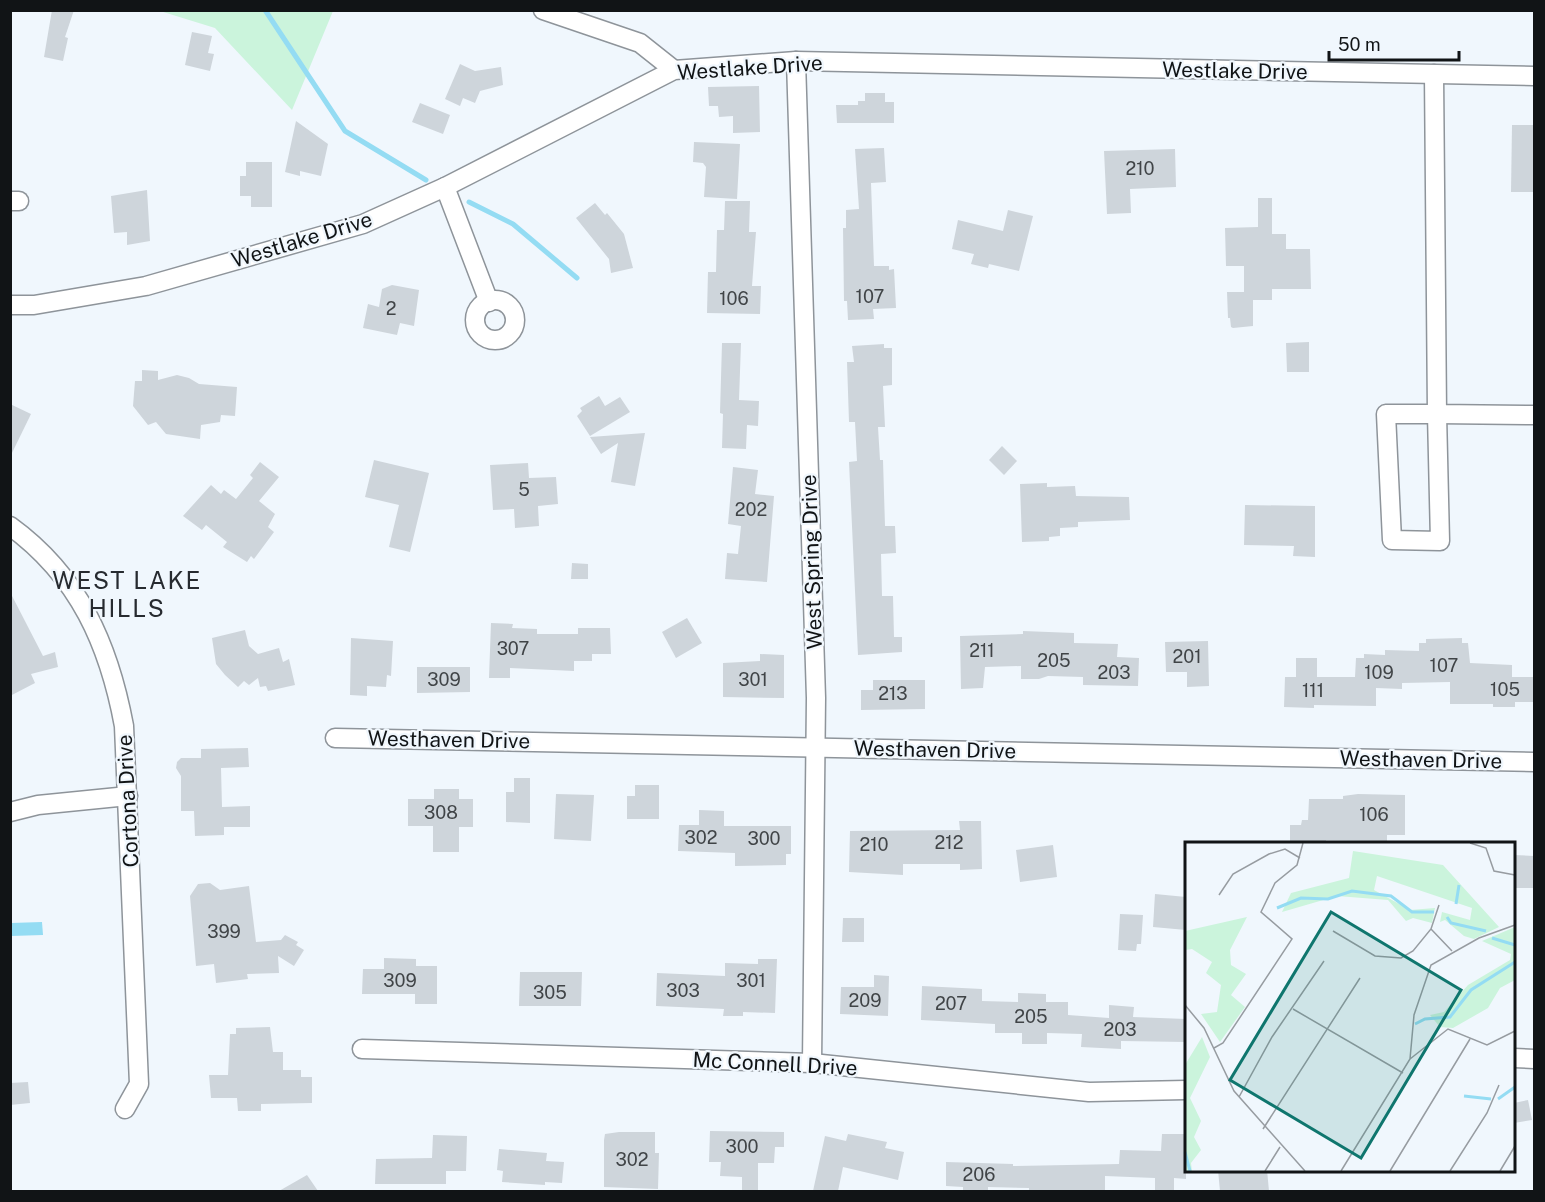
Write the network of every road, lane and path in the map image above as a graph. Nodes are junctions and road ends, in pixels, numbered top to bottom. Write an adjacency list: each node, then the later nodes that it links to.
1 (543, 10): 3 (street)
2 (796, 61): 3 (street, Westlake Drive); 4 (street, Westlake Drive); 13 (street, West Spring Drive)
3 (674, 70): 6 (street, Westlake Drive)
4 (1434, 74): 5 (street, Westlake Drive); 9 (street)
5 (1534, 76)
6 (445, 187): 7 (street); 8 (street, Westlake Drive)
7 (489, 302)
8 (10, 305)
9 (1437, 414): 9 (street); 10 (street)
10 (1534, 415)
11 (10, 526): 15 (street, Cortona Drive)
12 (335, 738): 13 (street, Westhaven Drive)
13 (817, 748): 14 (street, Westhaven Drive); 20 (street, West Spring Drive)
14 (1534, 762)
15 (128, 796): 16 (street); 22 (street, Cortona Drive)
16 (10, 812)
17 (362, 1049): 20 (street, Mc Connell Drive)
18 (1515, 1058): 19 (street)
19 (1534, 1059)
20 (812, 1063): 21 (street, Mc Connell Drive)
21 (1185, 1090)
22 (125, 1109)

